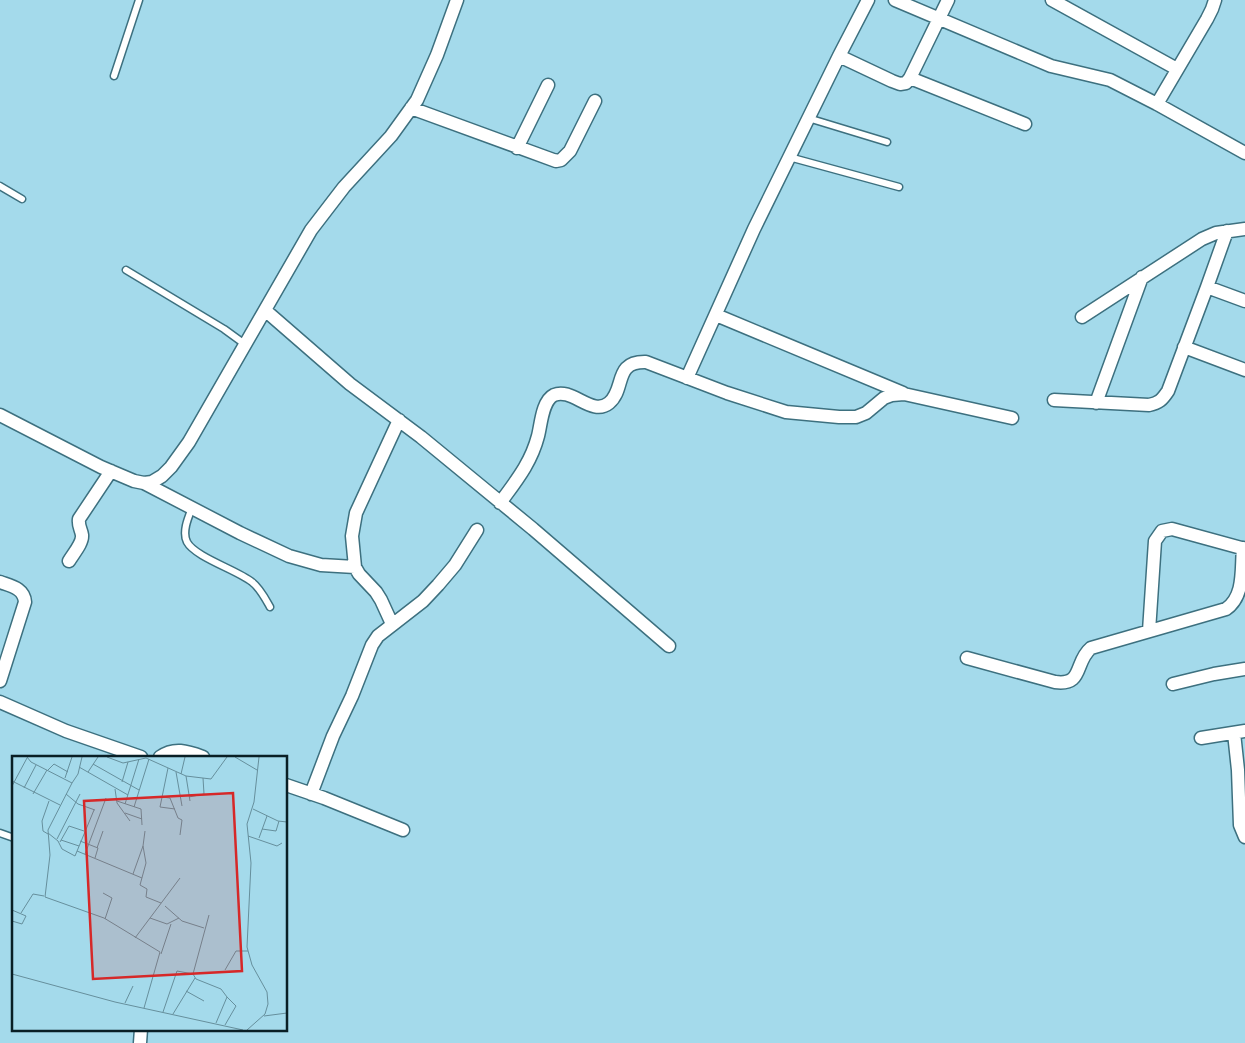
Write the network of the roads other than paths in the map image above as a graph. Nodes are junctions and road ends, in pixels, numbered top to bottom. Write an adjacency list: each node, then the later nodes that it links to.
1 (139, 0): 11 (lane)
2 (457, 0): 16 (street)
3 (868, 0): 9 (street)
4 (895, 0): 8 (street)
5 (948, 0): 8 (street)
6 (1052, 0): 10 (street)
7 (1215, 0): 10 (street)
8 (940, 19): 12 (street); 15 (street)
9 (839, 56): 12 (street); 17 (street)
10 (1177, 69): 15 (street)
11 (114, 76)
12 (910, 78): 18 (street)
13 (548, 85): 20 (street)
14 (595, 102): 20 (street)
15 (1157, 104): 21 (street)
16 (411, 108): 20 (street); 32 (street)
17 (808, 118): 19 (lane); 22 (street)
18 (1025, 124)
19 (887, 142)
20 (518, 148)
21 (1245, 153)
22 (789, 157): 24 (lane); 33 (street)
23 (0, 186): 25 (lane)
24 (899, 188)
25 (22, 200)
26 (1245, 229): 27 (street)
27 (1227, 231): 29 (street); 30 (street)
28 (126, 270): 35 (lane)
29 (1142, 277): 34 (street); 41 (street)
30 (1207, 287): 31 (street); 36 (street)
31 (1245, 301)
32 (266, 311): 35 (street); 44 (street)
33 (716, 315): 38 (street); 39 (street)
34 (1082, 317)
35 (246, 345): 46 (street)
36 (1184, 347): 37 (street); 41 (street)
37 (1245, 370)
38 (687, 378): 39 (street); 47 (street)
39 (904, 394): 43 (street)
40 (1054, 400): 41 (street)
41 (1096, 403)
42 (0, 415): 45 (street)
43 (1012, 418)
44 (399, 420): 47 (street); 52 (street)
45 (110, 471): 46 (street); 51 (street)
46 (144, 483): 48 (street)
47 (500, 502): 57 (street)
48 (192, 508): 52 (street); 54 (lane)
49 (477, 530): 55 (street)
50 (1244, 549): 56 (street); 56 (street)
51 (69, 561)
52 (355, 567): 55 (street)
53 (0, 582): 60 (street)
54 (270, 607)
55 (392, 624): 69 (street)
56 (1149, 631): 58 (street)
57 (669, 646)
58 (968, 658)
59 (1245, 669): 61 (street)
60 (0, 681)
61 (1173, 684)
62 (0, 702): 65 (street)
63 (1239, 732): 64 (street); 73 (street)
64 (1201, 738)
65 (138, 756)
66 (161, 756): 67 (street)
67 (200, 756)
68 (288, 786): 69 (street)
69 (311, 794): 70 (street)
70 (403, 830)
71 (0, 833): 72 (lane)
72 (12, 837)
73 (1245, 837)
74 (141, 1030): 75 (street)
75 (140, 1043)

